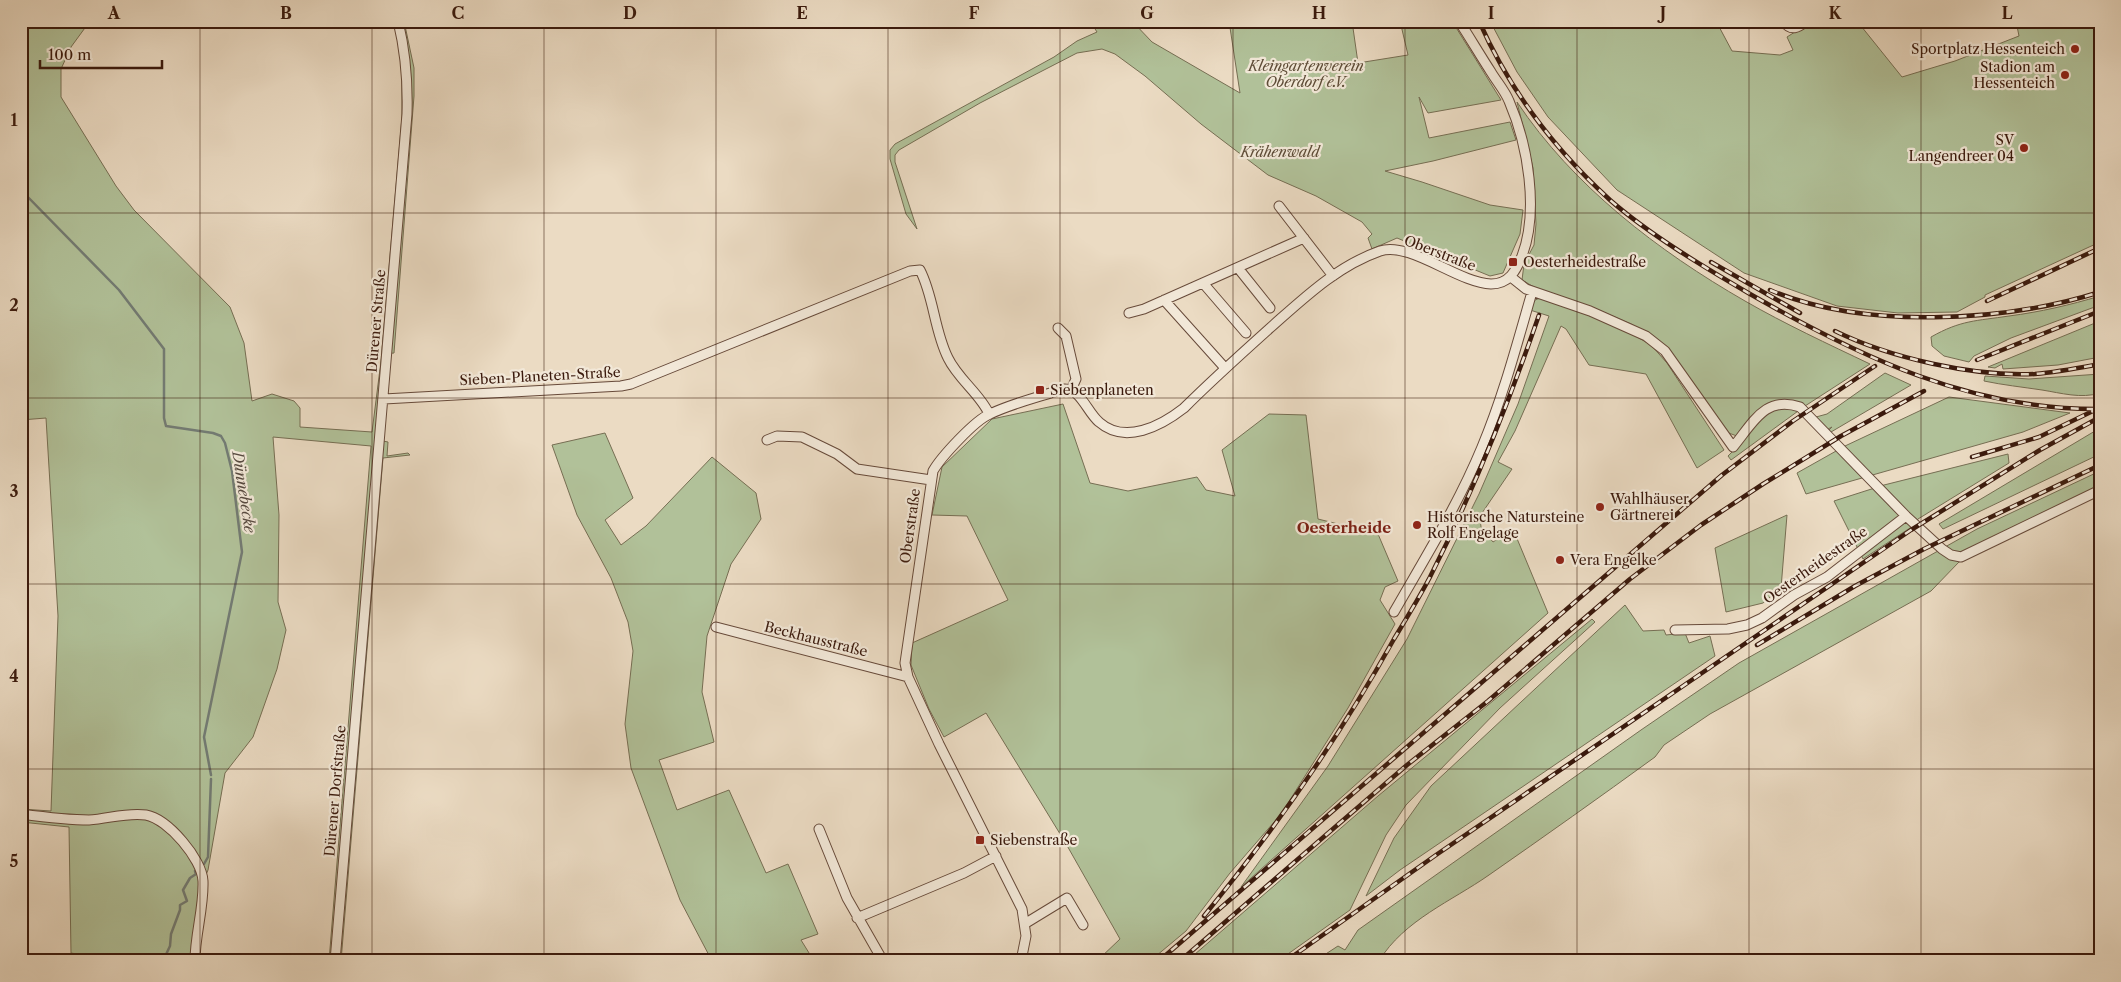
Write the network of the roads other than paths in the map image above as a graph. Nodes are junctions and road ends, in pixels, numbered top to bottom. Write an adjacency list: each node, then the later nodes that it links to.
1 (398, 21): 19 (street, Dürener Straße)
2 (1459, 21): 9 (street)
3 (1783, 21): 4 (street)
4 (1807, 21)
5 (1280, 206): 6 (street)
6 (1304, 238): 7 (street); 8 (street)
7 (1238, 268): 10 (street); 14 (street)
8 (1333, 276): 9 (street, Oberstraße); 14 (street, Oberstraße)
9 (1511, 277): 11 (street)
10 (1203, 283): 12 (street); 16 (street)
11 (1532, 292): 24 (street); 25 (street)
12 (1164, 300): 13 (street); 17 (street)
13 (1129, 313)
14 (1282, 318): 17 (street, Oberstraße)
15 (1058, 328): 18 (street)
16 (1246, 333)
17 (1225, 368): 18 (street, Oberstraße)
18 (1072, 390): 20 (street, Oberstraße)
19 (384, 399): 20 (street, Sieben-Planeten-Straße); 26 (street, Dürener Straße)
20 (989, 414): 22 (street, Oberstraße)
21 (767, 440): 22 (street)
22 (931, 480): 29 (street, Oberstraße)
23 (2100, 490): 24 (street)
24 (1906, 516): 28 (street, Oesterheidestraße)
25 (1394, 612)
26 (363, 624): 37 (street, Dürener Dorfstraße)
27 (716, 628): 29 (street, Beckhausstraße)
28 (1675, 630)
29 (908, 677): 32 (street, Oberstraße)
30 (21, 814): 36 (street)
31 (819, 830): 33 (street)
32 (996, 856): 33 (street); 34 (street, Oberstraße)
33 (857, 918): 38 (street)
34 (1026, 923): 35 (street); 39 (street)
35 (1083, 925)
36 (195, 961)
37 (334, 961)
38 (883, 961)
39 (1021, 961)

